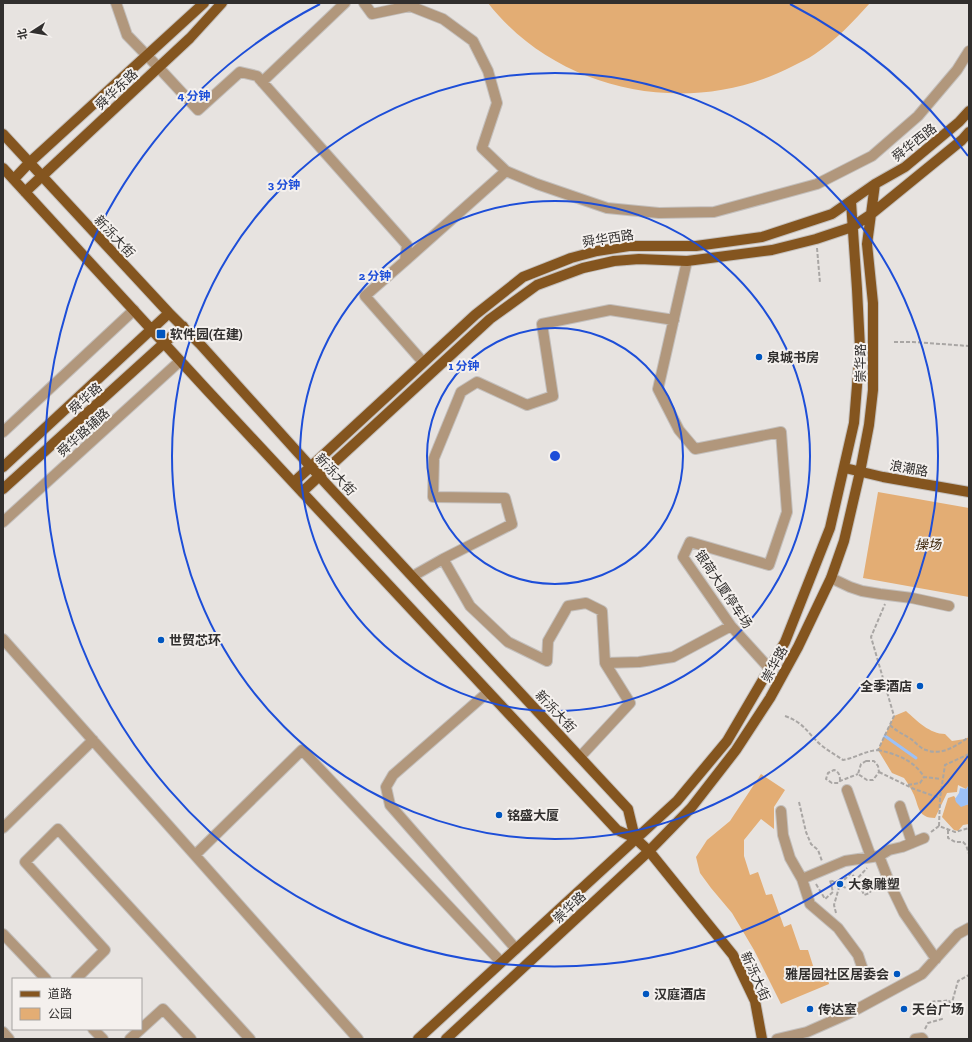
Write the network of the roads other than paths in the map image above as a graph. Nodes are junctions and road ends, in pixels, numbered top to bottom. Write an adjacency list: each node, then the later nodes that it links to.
1 (116, 3): 7 (street)
2 (204, 3): 7 (main road, 舜华东路)
3 (222, 3): 8 (main road, 舜华东路)
4 (345, 3): 9 (street)
5 (364, 3): 15 (street)
6 (969, 51): 15 (street)
7 (147, 56): 8 (street); 13 (main road, 舜华东路)
8 (159, 68): 9 (street); 16 (main road, 舜华东路)
9 (262, 82): 23 (street)
10 (969, 111): 18 (main road, 舜华西路)
11 (969, 132): 21 (main road, 舜华西路)
12 (3, 134): 13 (main road, 新泺大街)
13 (30, 162): 16 (main road, 新泺大街); 17 (main road, 舜华东路)
14 (3, 168): 17 (main road, 新泺大街)
15 (506, 172): 23 (street)
16 (42, 176): 19 (main road, 舜华东路); 26 (main road, 新泺大街)
17 (14, 179): 19 (main road, 新泺大街)
18 (875, 184): 20 (main road, 舜华西路); 21 (main road, 崇华路)
19 (26, 192): 25 (main road, 新泺大街)
20 (851, 202): 22 (main road, 崇华路); 32 (main road, 舜华西路)
21 (870, 215): 22 (main road, 舜华西路); 37 (main road, 崇华路)
22 (852, 227): 24 (main road, 舜华西路); 36 (main road, 崇华路)
23 (405, 261): 32 (street)
24 (687, 261): 27 (street, 银荷大厦停车场); 38 (main road, 舜华西路)
25 (134, 310): 29 (main road, 新泺大街); 33 (street)
26 (169, 313): 28 (main road, 新泺大街); 29 (main road, 舜华路)
27 (674, 320): 44 (street); 48 (street, 银荷大厦停车场)
28 (183, 326): 30 (main road, 舜华路); 34 (main road, 新泺大街)
29 (151, 330): 30 (main road, 新泺大街); 35 (main road, 舜华路)
30 (164, 343): 31 (main road, 新泺大街); 40 (main road, 舜华路)
31 (180, 361): 39 (main road, 新泺大街); 43 (street, 舜华路辅路)
32 (423, 362): 34 (main road, 舜华西路)
33 (3, 432)
34 (310, 466): 38 (main road, 新泺大街); 39 (main road, 舜华西路)
35 (3, 468)
36 (844, 468): 37 (main road, 浪潮路); 51 (main road, 崇华路)
37 (860, 472): 42 (main road, 浪潮路); 46 (main road, 崇华路)
38 (320, 476): 41 (main road, 舜华西路); 45 (main road, 新泺大街)
39 (294, 482): 41 (main road, 新泺大街)
40 (3, 489)
41 (302, 492): 52 (main road, 新泺大街)
42 (969, 492)
43 (3, 522)
44 (443, 559): 45 (street); 50 (street)
45 (413, 576): 54 (main road, 新泺大街)
46 (831, 578): 47 (street); 62 (main road, 崇华路)
47 (949, 606)
48 (731, 626): 50 (street); 51 (street, 银荷大厦停车场)
49 (3, 639): 53 (street)
50 (605, 663): 54 (street)
51 (769, 668): 59 (main road, 崇华路)
52 (488, 692): 59 (main road, 新泺大街); 68 (street)
53 (93, 740): 58 (street); 63 (street)
54 (580, 757): 59 (main road, 新泺大街)
55 (847, 790): 64 (street)
56 (900, 806): 61 (street)
57 (781, 811): 65 (street)
58 (3, 828)
59 (635, 838): 62 (main road, 新泺大街); 68 (main road, 崇华路)
60 (924, 838): 61 (street)
61 (912, 843): 64 (street)
62 (649, 850): 85 (main road, 崇华路); 86 (main road, 新泺大街)
63 (195, 856): 70 (street); 83 (street)
64 (875, 856): 65 (street); 69 (street)
65 (802, 879): 71 (street)
66 (969, 928): 69 (street)
67 (3, 934): 72 (street)
68 (516, 948): 70 (main road, 崇华路)
69 (936, 959): 87 (street)
70 (501, 962): 84 (main road, 崇华路)
71 (865, 976)
72 (45, 978)
73 (77, 978): 82 (street)
74 (142, 1028): 81 (street)
75 (94, 1030): 79 (street)
76 (140, 1030): 80 (street)
77 (3, 1032): 78 (street)
78 (9, 1039)
79 (103, 1039)
80 (130, 1039)
81 (192, 1039)
82 (250, 1039)
83 (358, 1039)
84 (418, 1039)
85 (446, 1039)
86 (762, 1039)
87 (777, 1039)

